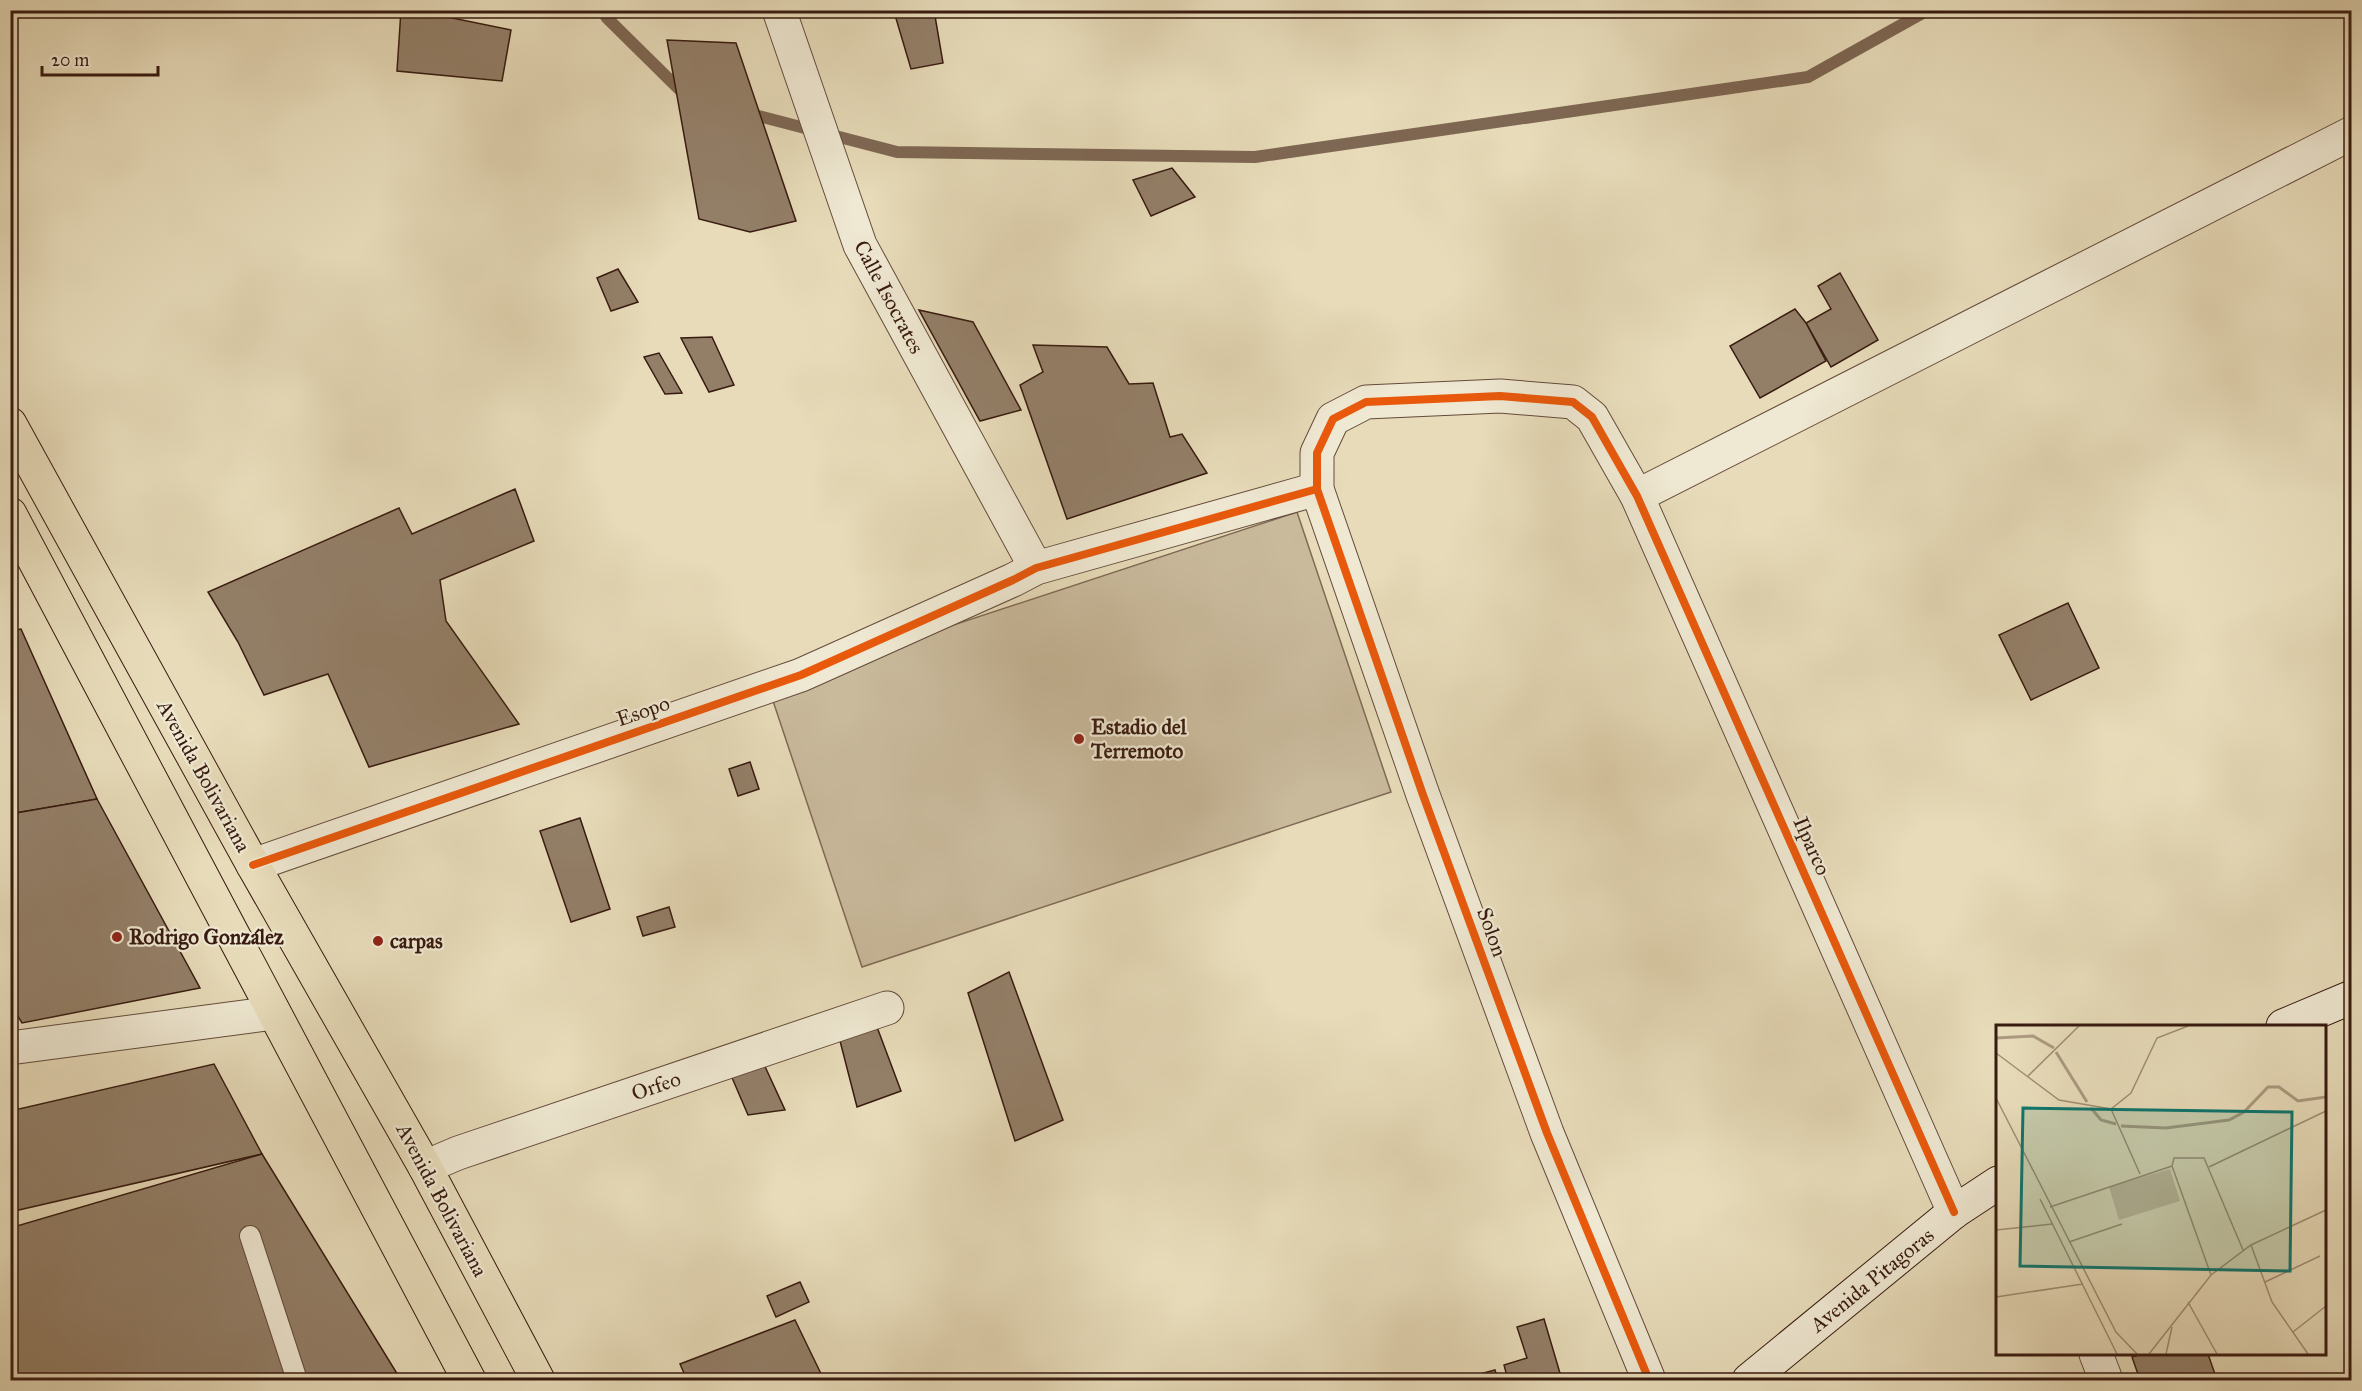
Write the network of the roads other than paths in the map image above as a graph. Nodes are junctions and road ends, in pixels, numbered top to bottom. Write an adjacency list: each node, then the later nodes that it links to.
1 (779, 10): 7 (street, Calle Isocrates)
2 (2352, 133): 5 (street)
3 (10, 424): 8 (highway, Avenida Bolivariana)
4 (1317, 489): 5 (street, Solon); 7 (street, Esopo); 22 (street, Solon)
5 (1637, 496): 16 (street, Ilparco)
6 (10, 514): 11 (highway)
7 (1036, 567): 8 (street, Esopo)
8 (253, 865): 14 (highway, Avenida Bolivariana)
9 (2352, 997): 12 (street)
10 (887, 1008): 14 (street, Orfeo)
11 (273, 1013): 13 (street); 20 (highway)
12 (2285, 1025)
13 (10, 1048)
14 (425, 1167): 21 (highway, Avenida Bolivariana)
15 (1996, 1184): 16 (street, Avenida Pitagoras)
16 (1954, 1212): 23 (street, Avenida Pitagoras)
17 (250, 1236): 19 (lane)
18 (2097, 1355): 24 (street)
19 (297, 1380)
20 (469, 1380)
21 (538, 1380)
22 (1649, 1380)
23 (1749, 1380)
24 (2106, 1380)

